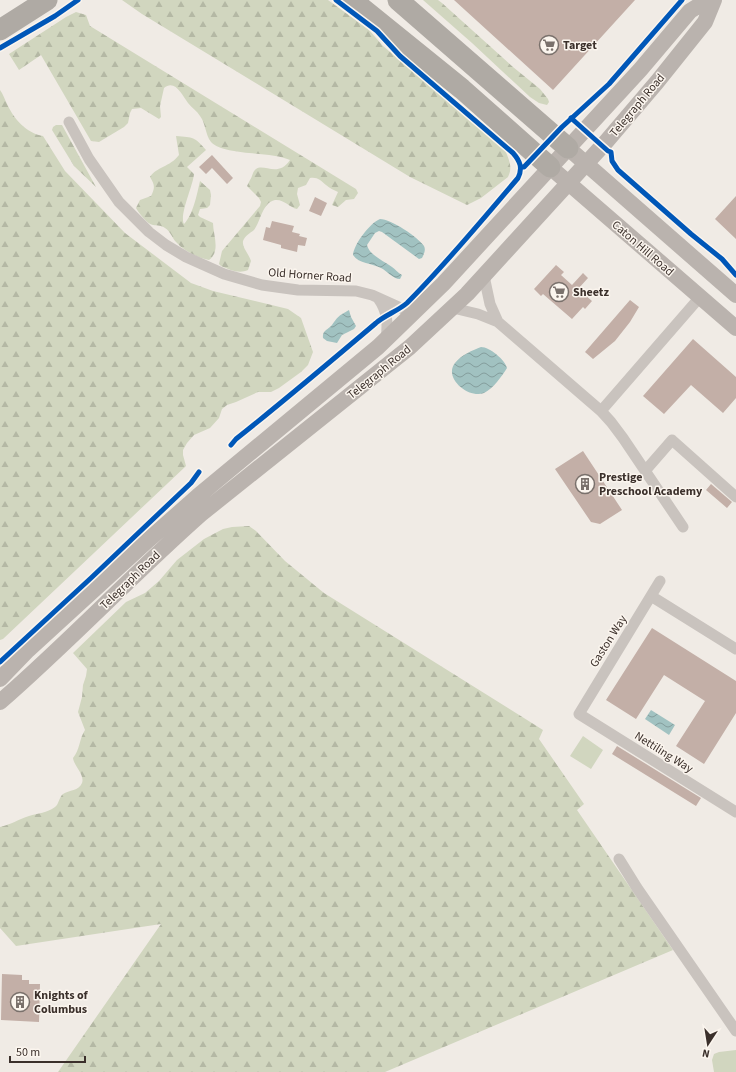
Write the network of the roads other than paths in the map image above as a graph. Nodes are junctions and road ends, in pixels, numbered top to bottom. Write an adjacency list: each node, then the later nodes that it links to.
1 (352, 0): 10 (highway)
2 (398, 0): 8 (highway)
3 (708, 0): 8 (main road, Telegraph Road)
4 (714, 0): 9 (main road, Telegraph Road)
5 (45, 2): 6 (highway)
6 (0, 30)
7 (69, 122): 15 (street, Old Horner Road)
8 (568, 148): 9 (main road); 10 (main road, Telegraph Road)
9 (585, 164): 11 (main road, Telegraph Road); 13 (main road)
10 (550, 167): 11 (main road, Caton Hill Road); 17 (main road, Telegraph Road)
11 (568, 183): 12 (main road, Telegraph Road); 14 (main road, Caton Hill Road)
12 (484, 276): 16 (main road, Telegraph Road); 18 (street)
13 (736, 295)
14 (700, 297): 19 (main road, Caton Hill Road); 23 (street)
15 (378, 298): 17 (street, Old Horner Road); 20 (street)
16 (453, 308): 18 (street); 22 (main road, Telegraph Road)
17 (418, 309): 20 (main road, Telegraph Road)
18 (498, 322): 23 (street)
19 (736, 328)
20 (386, 340): 21 (main road, Telegraph Road)
21 (362, 360): 22 (main road); 30 (main road, Telegraph Road)
22 (376, 375): 31 (main road, Telegraph Road)
23 (601, 411): 24 (street)
24 (645, 471): 25 (street); 26 (street)
25 (736, 497)
26 (683, 527)
27 (660, 581): 28 (street, Gaston Way)
28 (651, 596): 29 (street); 32 (street, Gaston Way)
29 (736, 649)
30 (0, 679)
31 (0, 702)
32 (579, 714): 33 (street, Nettiling Way)
33 (734, 807)
34 (619, 859): 35 (street)
35 (736, 1031)

